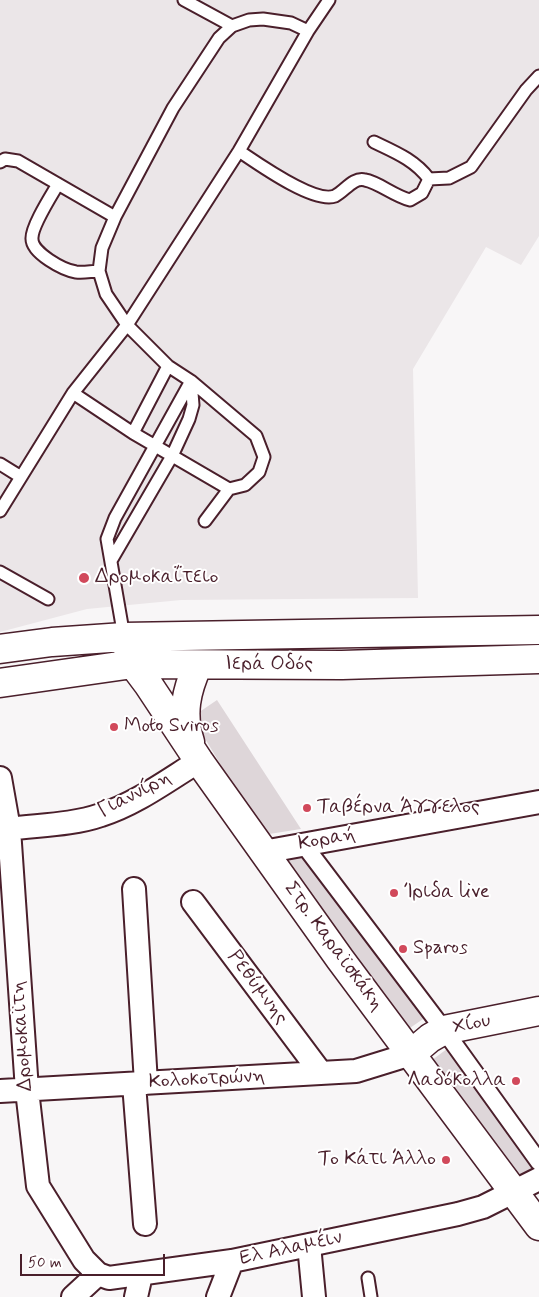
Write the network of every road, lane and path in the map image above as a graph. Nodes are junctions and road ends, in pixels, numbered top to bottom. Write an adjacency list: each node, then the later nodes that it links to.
1 (184, 0): 3 (lane)
2 (329, 0): 4 (lane)
3 (232, 26): 4 (lane); 11 (lane)
4 (308, 31): 7 (lane)
5 (539, 76): 9 (lane)
6 (374, 142): 9 (lane)
7 (239, 151): 9 (lane); 13 (lane)
8 (0, 162): 10 (lane)
9 (429, 179)
10 (58, 184): 11 (lane); 12 (lane)
11 (115, 217): 12 (lane)
12 (99, 271): 13 (lane)
13 (127, 325): 14 (lane); 16 (lane)
14 (168, 366): 15 (lane); 17 (lane)
15 (191, 381): 18 (lane); 19 (lane); 22 (lane)
16 (73, 393): 17 (lane); 21 (lane)
17 (133, 432): 18 (lane)
18 (155, 446): 19 (lane); 25 (lane)
19 (172, 456): 22 (lane); 25 (lane)
20 (0, 464): 21 (lane)
21 (21, 477): 23 (lane)
22 (229, 490): 24 (lane)
23 (2, 505)
24 (205, 521)
25 (112, 559): 29 (lane)
26 (0, 572): 27 (lane)
27 (48, 599)
28 (539, 630): 29 (main road, Ιερά Οδός)
29 (124, 637): 30 (main road, Ιερά Οδός); 32 (main road, Στρ. Καραϊσκάκη)
30 (0, 649)
31 (539, 659): 33 (main road, Ιερά Οδός)
32 (133, 664): 33 (main road, Ιερά Οδός); 34 (main road, Ιερά Οδός); 35 (main road, Στρ. Καραϊσκάκη)
33 (198, 665): 35 (main road)
34 (0, 682)
35 (199, 761): 38 (street, Γιαννίρη); 40 (main road, Στρ. Καραϊσκάκη)
36 (0, 778): 38 (street, Δρομοκαϊτη)
37 (539, 802): 39 (street, Κοραή)
38 (9, 829): 48 (street, Δρομοκαϊτη)
39 (304, 844): 40 (street, Κοραή); 44 (street)
40 (263, 852): 45 (main road, Στρ. Καραϊσκάκη)
41 (134, 889): 47 (street)
42 (194, 902): 46 (street, Ρεθύμνης)
43 (539, 1011): 44 (main road, Χίου)
44 (444, 1030): 45 (main road, Χίου); 50 (street)
45 (411, 1054): 46 (street, Κολοκοτρώνη); 52 (main road, Στρ. Καραϊσκάκη)
46 (321, 1074): 47 (street, Κολοκοτρώνη)
47 (140, 1083): 48 (street, Κολοκοτρώνη); 53 (street)
48 (27, 1090): 49 (street, Κολοκοτρώνη); 57 (street, Δρομοκαϊτη)
49 (0, 1091)
50 (539, 1162)
51 (539, 1179): 52 (street, Ελ Αλαμέιν)
52 (512, 1192): 54 (main road, Στρ. Καραϊσκάκη); 55 (street, Ελ Αλαμέιν)
53 (145, 1224)
54 (539, 1226)
55 (309, 1245): 56 (street, Ελ Αλαμέιν); 63 (street)
56 (232, 1261): 58 (street, Ελ Αλαμέιν); 62 (street)
57 (98, 1274): 58 (street, Ελ Αλαμέιν); 60 (street)
58 (141, 1275): 61 (street)
59 (368, 1278): 64 (lane)
60 (74, 1297)
61 (136, 1297)
62 (218, 1297)
63 (314, 1297)
64 (370, 1297)

